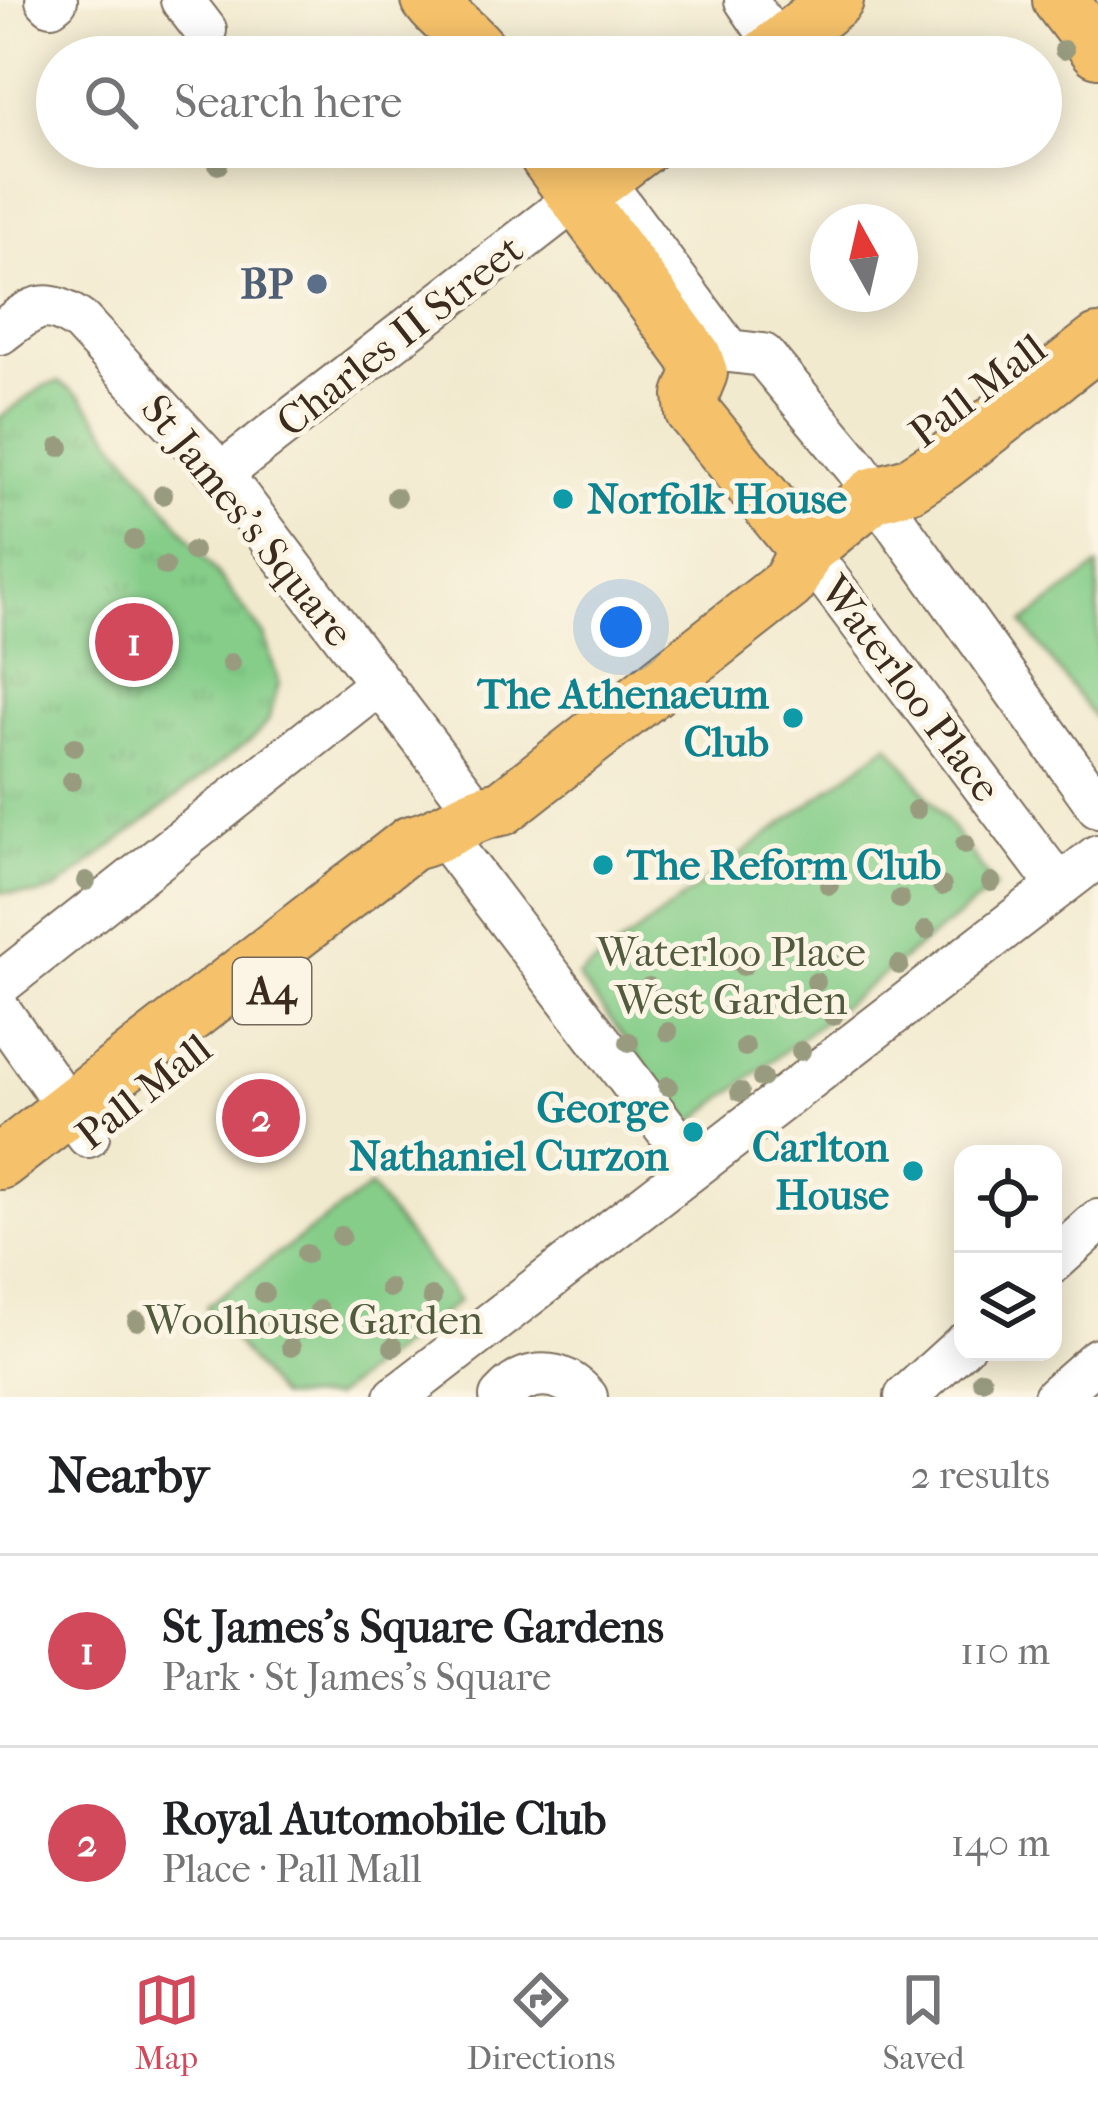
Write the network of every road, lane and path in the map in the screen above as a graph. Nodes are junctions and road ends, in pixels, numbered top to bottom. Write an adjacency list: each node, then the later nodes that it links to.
1 (746, 0): 4 (street)
2 (836, 0): 5 (main road)
3 (1060, 0): 6 (main road)
4 (763, 36)
5 (791, 36)
6 (1098, 50)
7 (584, 174): 11 (main road, Waterloo Place); 12 (street, Charles II Street)
8 (1098, 300): 13 (main road, Pall Mall / A4)
9 (0, 333): 12 (street, St James's Square)
10 (1098, 342): 13 (main road, Pall Mall / A4)
11 (714, 362): 13 (street, Waterloo Place); 14 (main road, Waterloo Place)
12 (221, 474): 15 (street, St James's Square)
13 (873, 495): 14 (main road, Pall Mall / A4); 16 (street, Waterloo Place)
14 (806, 550): 17 (main road, Pall Mall / A4); 19 (street, Waterloo Place)
15 (377, 686): 17 (street, St James's Square); 20 (street, St James's Square)
16 (1098, 806)
17 (460, 824): 22 (main road, Pall Mall / A4); 24 (street, St James's Square)
18 (1098, 856): 19 (street)
19 (1059, 886): 24 (street)
20 (0, 984)
21 (0, 1011): 22 (street)
22 (77, 1123): 23 (main road, Pall Mall / A4); 25 (main road, Pall Mall / A4)
23 (0, 1162)
24 (695, 1166): 28 (street)
25 (0, 1204)
26 (1098, 1221): 27 (street)
27 (1062, 1254)
28 (476, 1335): 31 (street); 32 (street)
29 (954, 1353): 34 (street)
30 (1098, 1359): 35 (street)
31 (412, 1385)
32 (511, 1389): 33 (street)
33 (586, 1397)
34 (906, 1397)
35 (1055, 1397)

